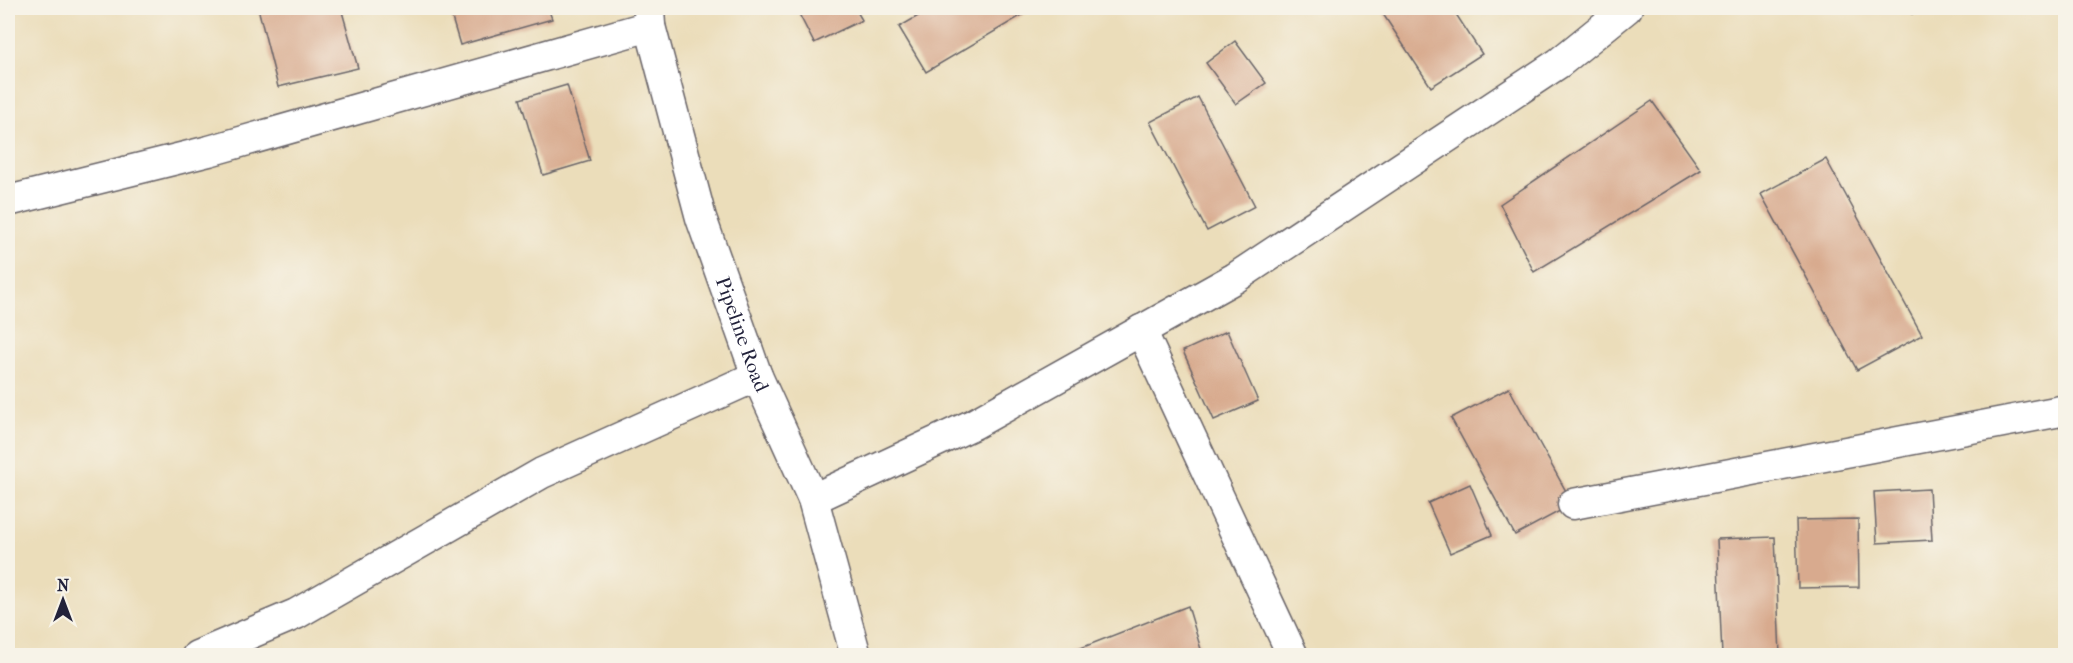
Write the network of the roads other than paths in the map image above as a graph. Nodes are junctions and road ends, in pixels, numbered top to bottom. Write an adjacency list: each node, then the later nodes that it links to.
1 (1627, 8): 4 (street)
2 (649, 17): 3 (street); 5 (street, Pipeline Road)
3 (8, 201)
4 (1142, 330): 7 (street); 11 (street)
5 (757, 376): 7 (street, Pipeline Road); 9 (street)
6 (2066, 410): 8 (street)
7 (813, 499): 10 (street, Pipeline Road)
8 (1573, 504)
9 (197, 656)
10 (856, 656)
11 (1293, 656)

